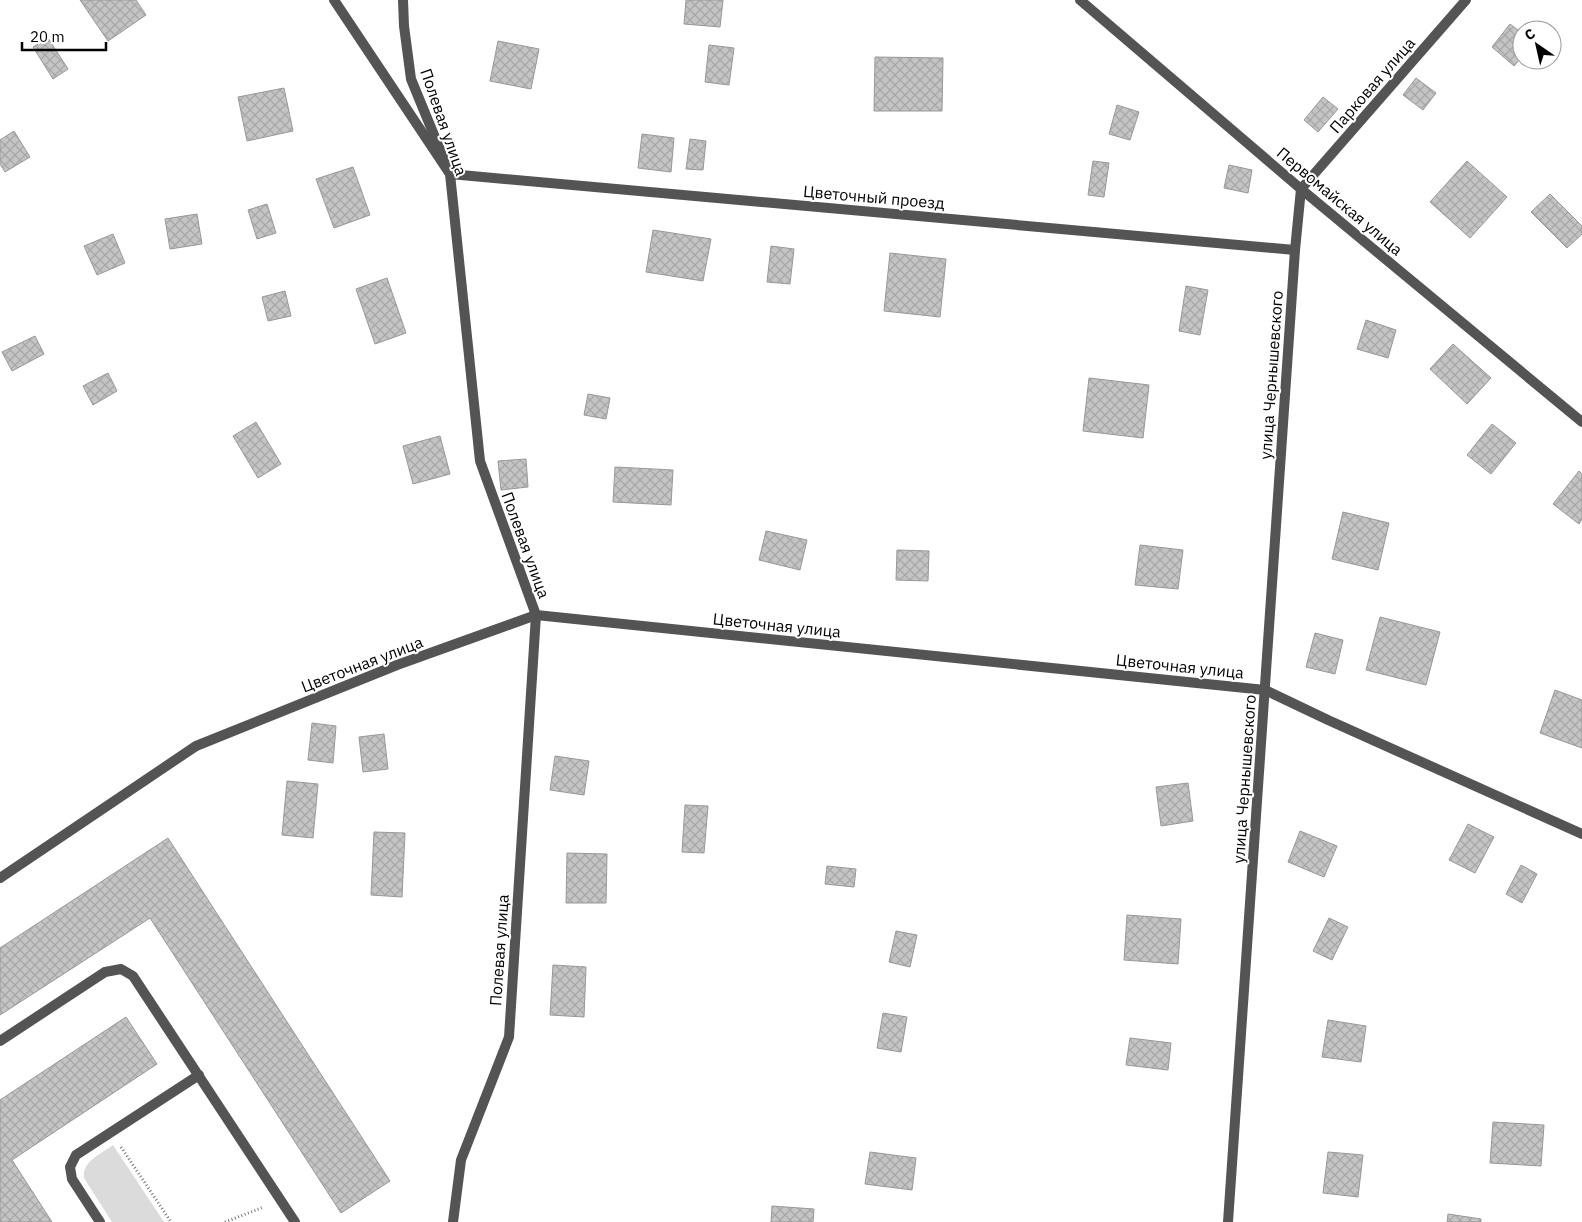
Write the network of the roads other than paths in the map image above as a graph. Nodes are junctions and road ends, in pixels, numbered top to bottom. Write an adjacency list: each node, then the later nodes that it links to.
1 (334, 0): 5 (street)
2 (403, 0): 5 (street, Полевая улица)
3 (1080, 0): 6 (street, Первомайская улица)
4 (1466, 0): 6 (street, Парковая улица)
5 (450, 174): 7 (street, Цветочный проезд); 9 (street, Полевая улица)
6 (1301, 189): 7 (street, улица Чернышевского); 8 (street, Первомайская улица)
7 (1295, 250): 10 (street, улица Чернышевского)
8 (1582, 422)
9 (536, 615): 10 (street, Цветочная улица); 12 (street, Цветочная улица); 17 (street, Полевая улица)
10 (1265, 690): 11 (street, Цветочная улица); 18 (street, улица Чернышевского)
11 (1582, 834)
12 (0, 878)
13 (0, 1041): 14 (street)
14 (198, 1075): 15 (street); 16 (street)
15 (100, 1222)
16 (295, 1222)
17 (453, 1222)
18 (1228, 1222)

